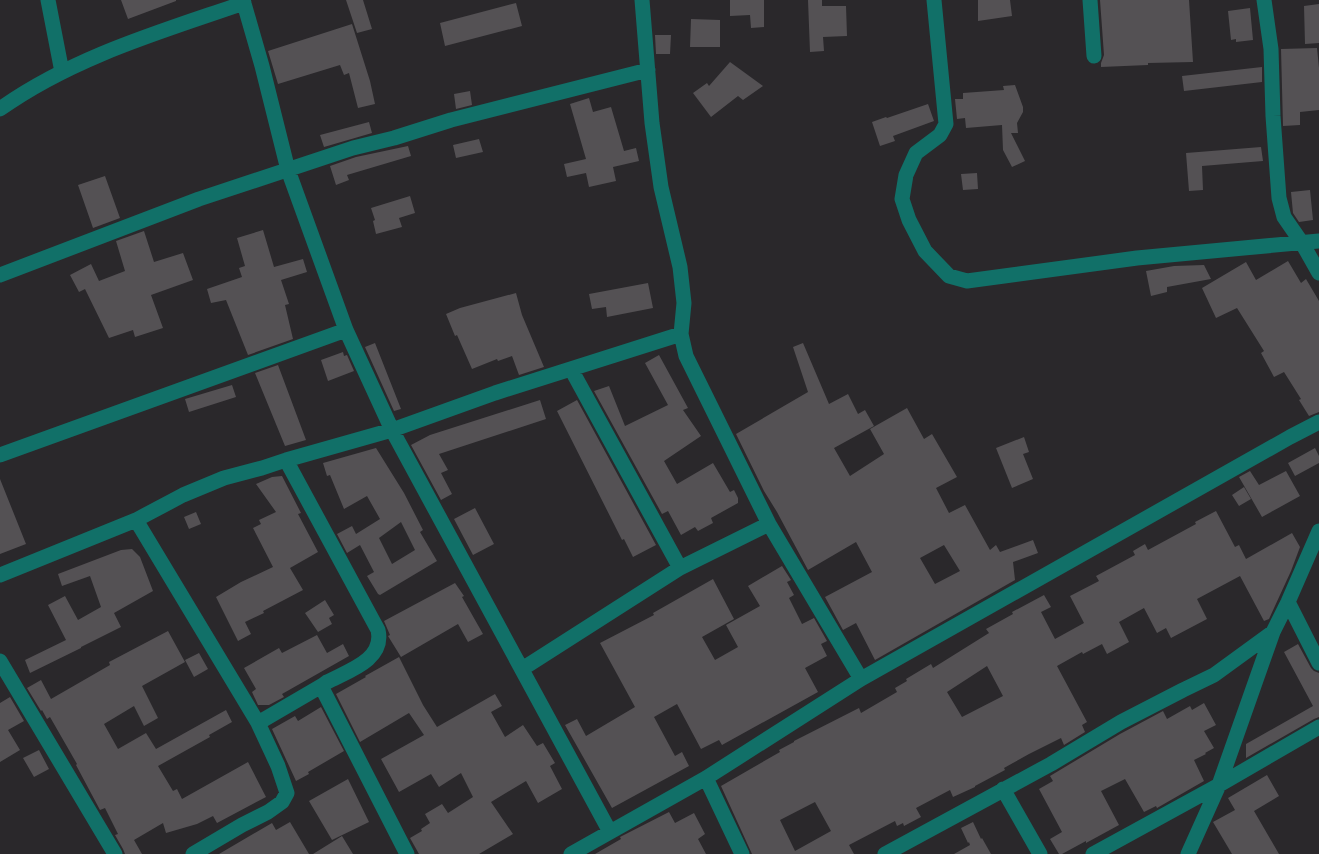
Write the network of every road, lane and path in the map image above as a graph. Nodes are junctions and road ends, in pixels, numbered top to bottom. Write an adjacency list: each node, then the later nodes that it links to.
1 (48, 0): 9 (street)
2 (642, 0): 8 (street)
3 (1090, 0): 7 (street)
4 (1264, 0): 13 (street)
5 (243, 2): 9 (street); 11 (street)
6 (932, 3): 13 (street)
7 (1094, 56)
8 (648, 70): 11 (street); 17 (street)
9 (62, 72): 10 (street)
10 (0, 109)
11 (288, 170): 15 (street); 16 (street)
12 (1319, 241): 13 (street)
13 (1302, 243): 14 (street)
14 (1319, 273)
15 (0, 274)
16 (346, 330): 20 (street); 21 (street)
17 (681, 334): 18 (street); 24 (street)
18 (571, 369): 20 (street); 26 (street)
19 (1319, 423): 33 (street)
20 (392, 430): 22 (street); 32 (street)
21 (0, 455)
22 (286, 460): 23 (street); 34 (street)
23 (136, 520): 27 (street); 35 (street)
24 (769, 524): 26 (street); 33 (street)
25 (1319, 531): 28 (street)
26 (680, 568): 32 (street)
27 (0, 575)
28 (1288, 602): 29 (street); 31 (street)
29 (1273, 632): 38 (street); 39 (street)
30 (0, 661): 41 (street)
31 (1319, 663)
32 (522, 669): 40 (street)
33 (861, 679): 37 (street)
34 (323, 686): 35 (street); 43 (street)
35 (258, 723): 42 (street)
36 (1319, 727): 38 (street)
37 (706, 777): 40 (street); 45 (street)
38 (1219, 785): 48 (street); 49 (street)
39 (1003, 789): 46 (street); 47 (street)
40 (610, 832): 44 (street)
41 (115, 854)
42 (193, 854)
43 (407, 854)
44 (571, 854)
45 (742, 854)
46 (885, 854)
47 (1040, 854)
48 (1093, 854)
49 (1188, 854)

